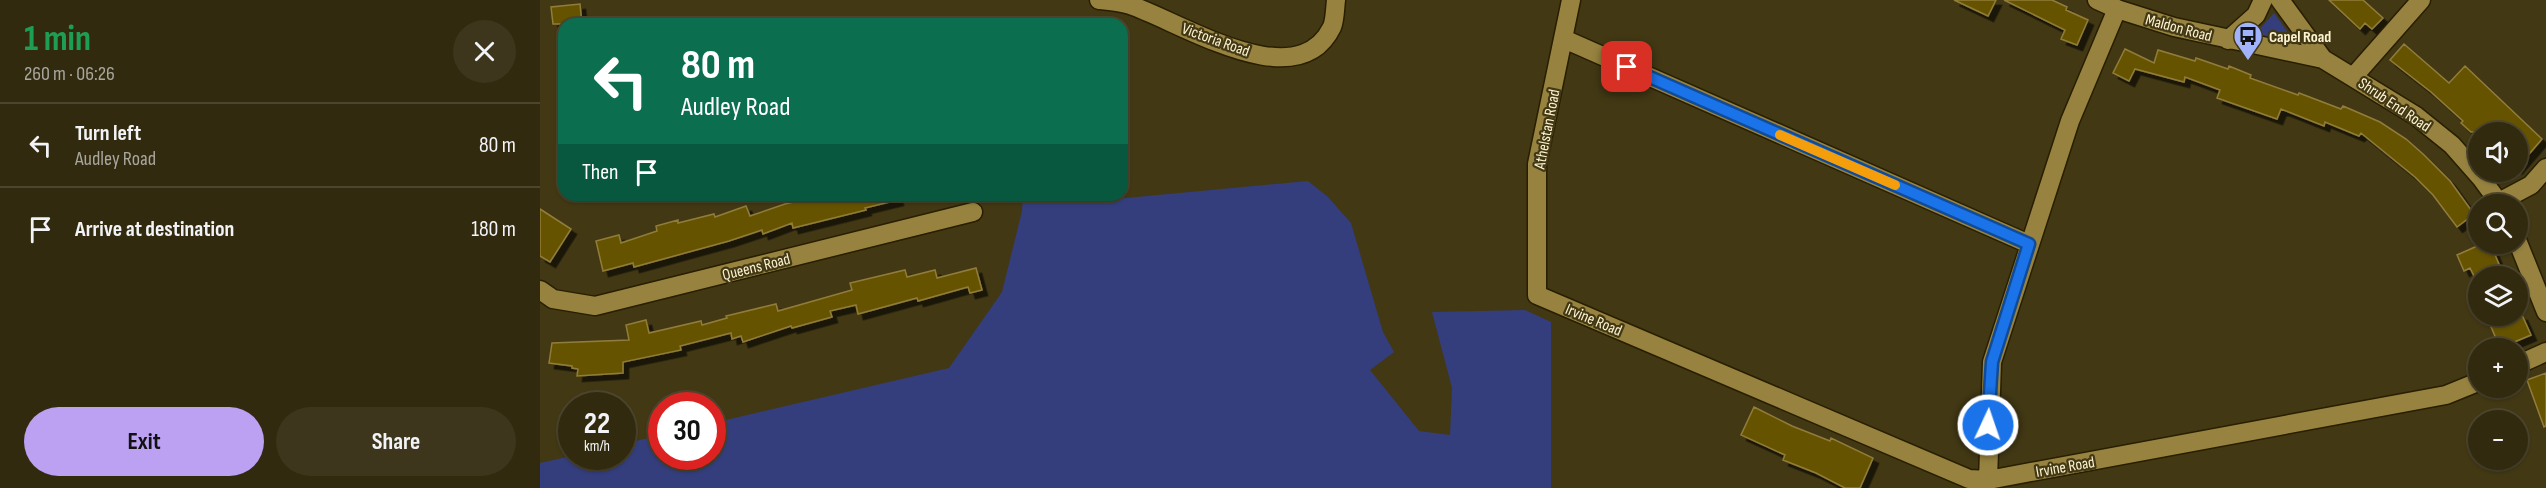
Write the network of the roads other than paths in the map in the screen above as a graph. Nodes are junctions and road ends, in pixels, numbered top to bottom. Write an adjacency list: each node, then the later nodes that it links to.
1 (1099, 0): 2 (street, Victoria Road)
2 (1336, 0)
3 (1571, 0): 9 (street, Athelstan Road)
4 (2097, 0): 8 (street, Maldon Road)
5 (2263, 0): 10 (street)
6 (2280, 0): 12 (street)
7 (2421, 0): 13 (street)
8 (2117, 9): 10 (street, Maldon Road); 18 (street)
9 (1564, 39): 18 (street); 21 (street, Athelstan Road)
10 (2229, 40): 11 (street, Maldon Road)
11 (2263, 47): 12 (street, Shrub End Road)
12 (2323, 59): 13 (street, Shrub End Road)
13 (2354, 76): 15 (street, Shrub End Road)
14 (2546, 168): 16 (street)
15 (2492, 194)
16 (2515, 194)
17 (973, 212): 20 (street, Queens Road)
18 (2029, 244): 26 (street)
19 (2523, 254): 22 (street)
20 (540, 290)
21 (1537, 295): 26 (street, Irvine Road)
22 (2546, 312)
23 (2546, 352): 24 (street)
24 (2528, 360)
25 (2468, 386): 26 (street, Irvine Road)
26 (1988, 480)

